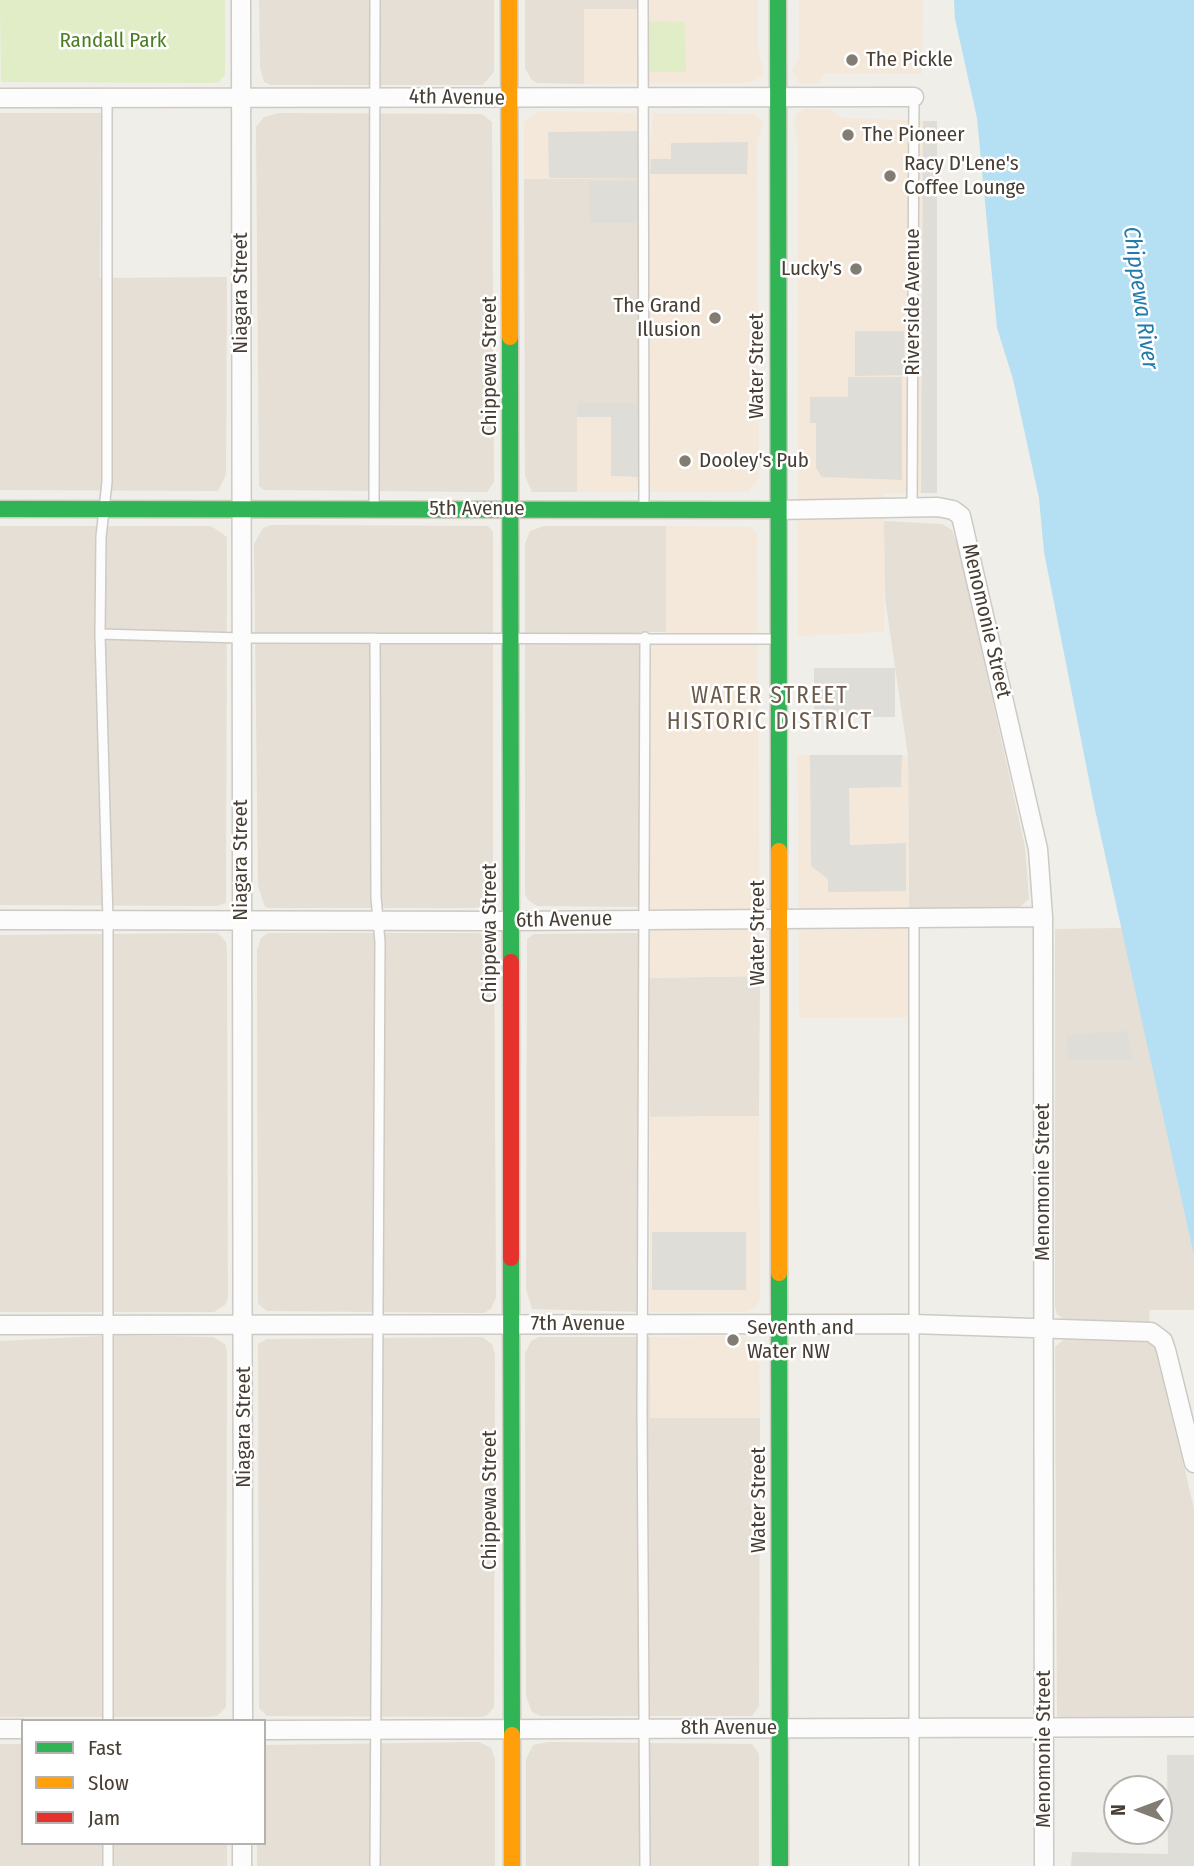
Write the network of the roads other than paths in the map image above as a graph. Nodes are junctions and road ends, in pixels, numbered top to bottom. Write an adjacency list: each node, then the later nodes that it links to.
1 (241, 0): 6 (street, Niagara Street)
2 (375, 0): 7 (lane)
3 (509, 0): 13 (main road, Chippewa Street)
4 (643, 0): 8 (lane)
5 (778, 0): 9 (main road, Water Street)
6 (241, 97): 7 (street, 4th Avenue); 12 (street, 4th Avenue); 17 (street, Niagara Street)
7 (375, 97): 13 (street, 4th Avenue); 18 (lane)
8 (643, 97): 9 (street, 4th Avenue); 13 (street, 4th Avenue); 20 (lane)
9 (778, 97): 10 (street, 4th Avenue); 21 (main road, Water Street)
10 (914, 97): 14 (lane, Riverside Avenue)
11 (0, 98): 12 (street, 4th Avenue)
12 (107, 98): 16 (lane)
13 (509, 99): 19 (main road, Chippewa Street)
14 (912, 508): 21 (street, 5th Avenue); 22 (street, 5th Avenue)
15 (0, 509): 16 (main road, 5th Avenue)
16 (104, 509): 17 (main road, 5th Avenue); 23 (lane)
17 (242, 509): 18 (main road, 5th Avenue); 25 (street, Niagara Street)
18 (374, 509): 19 (main road, 5th Avenue)
19 (511, 509): 20 (main road, 5th Avenue); 27 (main road, Chippewa Street)
20 (644, 510): 21 (main road, 5th Avenue)
21 (778, 510): 28 (main road, Water Street)
22 (953, 510): 29 (street, Menomonie Street)
23 (100, 634): 25 (lane); 35 (lane)
24 (645, 637): 27 (lane); 28 (lane); 31 (lane)
25 (241, 638): 26 (lane); 36 (street, Niagara Street)
26 (374, 638): 27 (lane); 30 (lane)
27 (511, 638): 37 (main road, Chippewa Street)
28 (779, 639): 32 (main road, Water Street)
29 (1043, 917): 33 (street, 6th Avenue); 46 (street, Menomonie Street)
30 (379, 918): 36 (street, 6th Avenue); 37 (street, 6th Avenue); 40 (lane)
31 (645, 918): 32 (street, 6th Avenue); 37 (street, 6th Avenue); 38 (lane)
32 (779, 918): 33 (street, 6th Avenue); 42 (main road, Water Street)
33 (914, 918): 43 (lane)
34 (0, 920): 35 (street, 6th Avenue)
35 (108, 920): 36 (street, 6th Avenue); 45 (lane)
36 (241, 920): 39 (street, Niagara Street)
37 (511, 921): 41 (main road, Chippewa Street)
38 (643, 1323): 41 (street, 7th Avenue); 42 (street, 7th Avenue); 53 (lane)
39 (244, 1324): 40 (street, 7th Avenue); 45 (street, 7th Avenue); 49 (street, Niagara Street)
40 (376, 1324): 41 (street, 7th Avenue); 51 (lane)
41 (511, 1324): 52 (main road, Chippewa Street)
42 (779, 1324): 43 (street, 7th Avenue); 54 (main road, Water Street)
43 (913, 1324): 46 (street, 7th Avenue); 55 (lane)
44 (0, 1325): 45 (street, 7th Avenue)
45 (107, 1326): 48 (lane)
46 (1043, 1329): 47 (street, 7th Avenue); 56 (street, Menomonie Street)
47 (1194, 1463)
48 (108, 1719)
49 (243, 1719)
50 (1194, 1727): 56 (street, 8th Avenue)
51 (374, 1728): 52 (street, 8th Avenue); 59 (street, 8th Avenue); 64 (lane)
52 (511, 1728): 53 (street, 8th Avenue); 65 (main road, Chippewa Street)
53 (646, 1728): 54 (street, 8th Avenue); 66 (lane)
54 (780, 1728): 55 (street, 8th Avenue); 67 (main road, Water Street)
55 (915, 1728): 56 (street, 8th Avenue); 68 (lane)
56 (1045, 1728): 69 (street, Menomonie Street)
57 (0, 1729): 58 (street)
58 (21, 1729)
59 (266, 1730)
60 (108, 1845): 62 (lane)
61 (242, 1845): 63 (street)
62 (108, 1866)
63 (242, 1866)
64 (375, 1866)
65 (512, 1866)
66 (645, 1866)
67 (780, 1866)
68 (914, 1866)
69 (1044, 1866)

